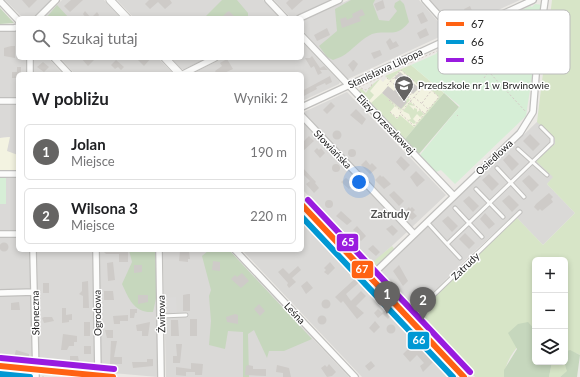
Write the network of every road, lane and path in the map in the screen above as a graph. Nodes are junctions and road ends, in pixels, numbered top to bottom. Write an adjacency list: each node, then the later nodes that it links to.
1 (56, 0): 12 (street)
2 (110, 0): 13 (street)
3 (268, 0): 14 (street)
4 (339, 0): 15 (street)
5 (425, 0): 11 (street)
6 (534, 0): 9 (street, Stanisława Lilpopa)
7 (545, 0): 10 (street, Osiedlowa)
8 (0, 1): 16 (street)
9 (512, 10)
10 (544, 10)
11 (438, 14)
12 (40, 16)
13 (125, 16)
14 (283, 16)
15 (304, 16)
16 (16, 18)
17 (0, 28): 18 (street)
18 (16, 28)
19 (304, 38): 36 (street, Elizy Orzeszkowej)
20 (438, 44): 36 (street, Stanisława Lilpopa)
21 (30, 60): 25 (street)
22 (56, 60): 26 (street)
23 (167, 60): 27 (street)
24 (211, 60): 28 (street)
25 (30, 72)
26 (67, 72)
27 (179, 72)
28 (185, 72)
29 (487, 74): 33 (path)
30 (492, 74): 60 (path)
31 (535, 74): 72 (street, Osiedlowa)
32 (387, 78): 34 (path)
33 (484, 78)
34 (390, 81): 37 (path); 39 (path); 40 (path)
35 (372, 82): 38 (path)
36 (348, 85): 55 (street, Stanisława Lilpopa); 72 (street, Elizy Orzeszkowej)
37 (386, 85)
38 (361, 87)
39 (397, 87)
40 (422, 88): 43 (path); 47 (path)
41 (408, 90): 45 (path)
42 (401, 91): 45 (path)
43 (432, 91): 54 (path); 56 (path)
44 (412, 93): 46 (path)
45 (404, 94): 46 (path); 48 (path)
46 (408, 97): 50 (path); 53 (path)
47 (414, 97): 50 (path); 54 (path)
48 (401, 98)
49 (389, 100): 57 (path)
50 (411, 100): 57 (path); 59 (path)
51 (0, 101): 52 (street)
52 (16, 101)
53 (405, 101)
54 (421, 103): 56 (path)
55 (304, 106)
56 (428, 109): 59 (path)
57 (401, 111): 61 (path)
58 (390, 112): 61 (path)
59 (424, 113): 61 (path)
60 (527, 113)
61 (400, 114)
62 (304, 118): 83 (street, Słowiańska)
63 (541, 127): 65 (lane)
64 (518, 149): 65 (lane)
65 (532, 162): 69 (lane); 70 (lane)
66 (497, 168): 70 (lane)
67 (0, 174): 68 (street)
68 (16, 174)
69 (547, 174)
70 (511, 183): 73 (lane); 74 (lane)
71 (476, 188): 74 (lane)
72 (453, 196): 79 (street, Osiedlowa)
73 (524, 197)
74 (490, 203): 78 (lane); 80 (lane)
75 (304, 207): 91 (street)
76 (455, 208): 80 (lane)
77 (520, 212): 96 (lane, Zatrudy)
78 (503, 217)
79 (426, 222): 83 (street, Osiedlowa); 85 (lane)
80 (469, 223): 84 (lane); 85 (lane)
81 (0, 234): 82 (street)
82 (16, 234)
83 (414, 234): 91 (street, Osiedlowa)
84 (482, 237)
85 (447, 244): 90 (lane)
86 (33, 252): 92 (street, Słoneczna)
87 (96, 252): 99 (street, Ogrodowa)
88 (159, 252): 95 (street, Żwirowa)
89 (237, 252): 104 (street, Leśna)
90 (460, 258)
91 (370, 277): 96 (street)
92 (35, 292): 93 (street); 98 (street, Słoneczna)
93 (0, 293)
94 (186, 315): 95 (lane)
95 (161, 316): 103 (street, Żwirowa)
96 (409, 319): 105 (street)
97 (0, 366): 98 (street)
98 (36, 370): 99 (street); 100 (street, Słoneczna)
99 (98, 375): 102 (street)
100 (37, 377): 101 (path)
101 (46, 377)
102 (113, 377)
103 (161, 377)
104 (355, 377)
105 (464, 377)

